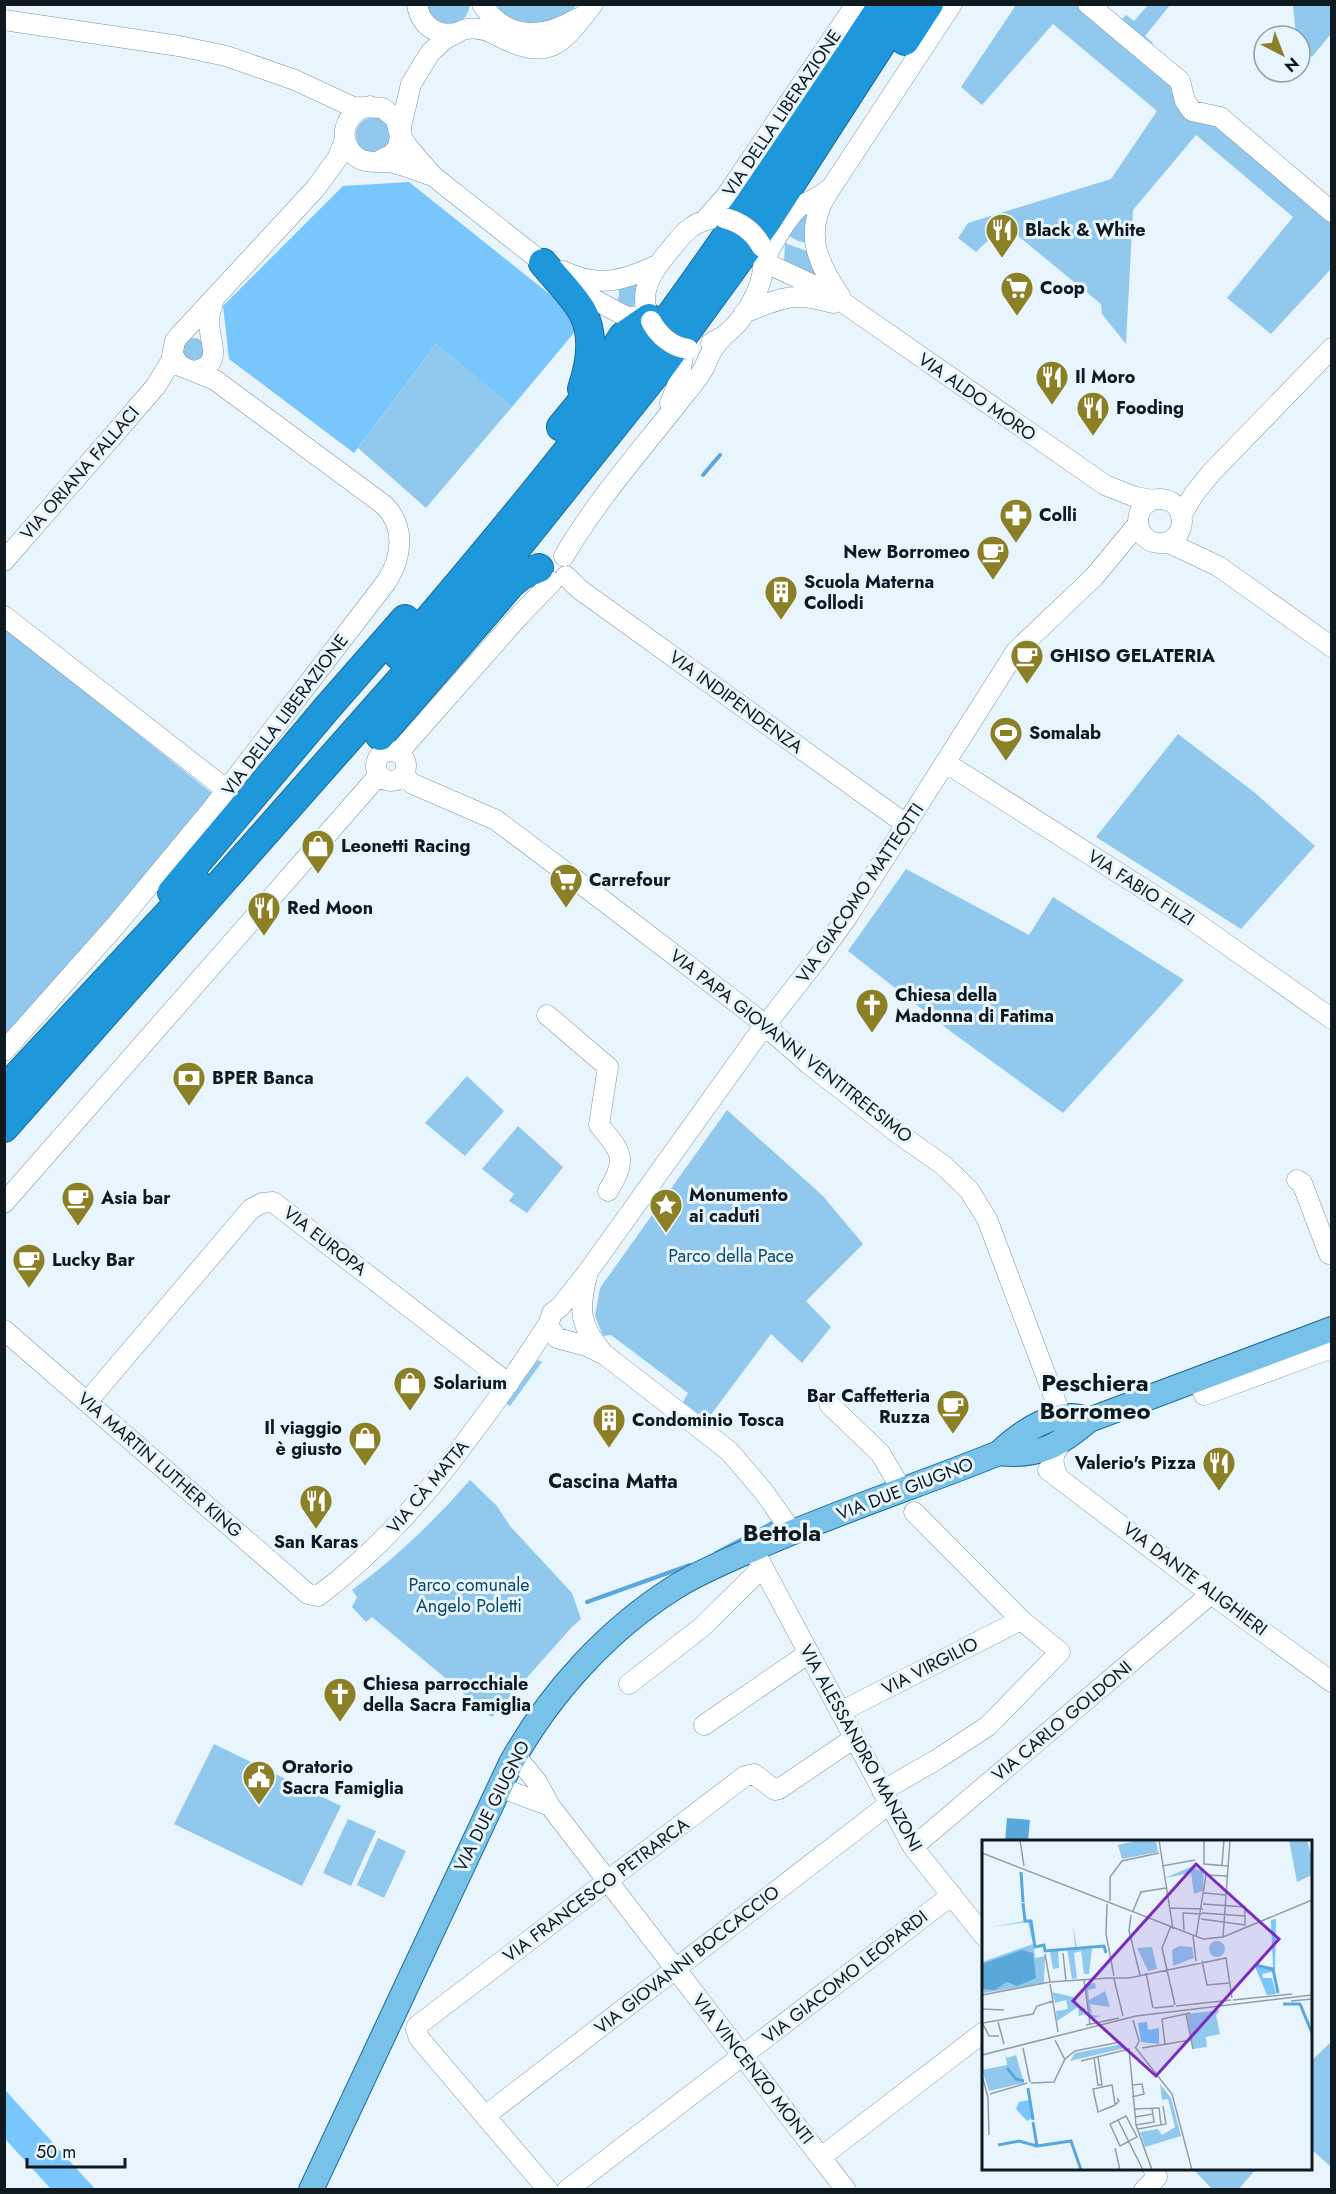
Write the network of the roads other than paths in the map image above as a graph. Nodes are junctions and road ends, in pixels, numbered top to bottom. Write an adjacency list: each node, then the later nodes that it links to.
1 (480, 4): 8 (street); 11 (street)
2 (856, 4): 24 (street, VIA DELLA LIBERAZIONE)
3 (883, 4): 63 (highway)
4 (907, 4): 63 (highway)
5 (929, 4): 23 (highway)
6 (952, 4): 20 (street)
7 (1088, 4): 22 (street)
8 (591, 8): 11 (street)
9 (417, 11): 11 (street); 12 (street)
10 (4, 20): 13 (street)
11 (461, 31): 12 (street)
12 (423, 63): 14 (street)
13 (273, 74): 15 (street); 17 (street)
14 (411, 84): 15 (street); 16 (street)
15 (368, 107): 16 (street); 17 (street)
16 (400, 131): 18 (street); 19 (street)
17 (345, 136): 18 (street); 21 (street)
18 (375, 162): 19 (street); 21 (street)
19 (432, 176): 26 (street)
20 (832, 185): 23 (street); 29 (street)
21 (315, 189): 28 (street)
22 (1332, 212)
23 (791, 216): 25 (street)
24 (714, 219): 25 (street, bridge); 27 (street)
25 (763, 256): 29 (street, VIA ALDO MORO); 30 (street)
26 (543, 263): 27 (street); 31 (street); 39 (highway)
27 (657, 265): 31 (street)
28 (215, 297): 32 (street); 35 (street)
29 (850, 308): 30 (street, VIA ALDO MORO); 42 (street, VIA ALDO MORO)
30 (744, 313): 33 (street)
31 (650, 318): 36 (street, bridge); 39 (highway)
32 (184, 332): 35 (street); 37 (street)
33 (723, 337): 36 (street); 40 (street)
34 (1332, 348): 41 (street)
35 (213, 349): 37 (street); 38 (street, VIA DELLA LIBERAZIONE)
36 (682, 350): 40 (street)
37 (184, 365): 38 (street, VIA DELLA LIBERAZIONE); 47 (street, VIA ORIANA FALLACI)
38 (235, 394): 57 (street, VIA DELLA LIBERAZIONE)
39 (575, 410): 63 (highway)
40 (663, 420): 49 (street)
41 (1211, 473): 43 (street); 44 (street)
42 (1105, 485): 43 (street, VIA ALDO MORO); 45 (street, VIA ALDO MORO)
43 (1157, 499): 44 (street); 45 (street)
44 (1181, 520): 46 (street); 48 (street)
45 (1137, 523): 46 (street); 50 (street, VIA GIACOMO MATTEOTTI)
46 (1161, 542): 48 (street); 50 (street, VIA GIACOMO MATTEOTTI)
47 (4, 561)
48 (1218, 566): 52 (street)
49 (552, 568): 53 (street); 58 (street, VIA INDIPENDENZA); 63 (highway)
50 (1094, 577): 54 (street, VIA GIACOMO MATTEOTTI)
51 (4, 616): 57 (street)
52 (1332, 647)
53 (398, 753): 55 (street); 56 (street)
54 (946, 763): 58 (street, VIA GIACOMO MATTEOTTI); 60 (street, VIA FABIO FILZI)
55 (379, 775): 56 (street); 68 (street)
56 (403, 775): 61 (street, VIA PAPA GIOVANNI VENTITREESIMO)
57 (227, 790): 62 (street, VIA DELLA LIBERAZIONE)
58 (907, 825): 61 (street, VIA GIACOMO MATTEOTTI)
59 (547, 1015): 67 (street)
60 (1332, 1019)
61 (765, 1025): 70 (street, VIA GIACOMO MATTEOTTI); 83 (street, VIA PAPA GIOVANNI VENTITREESIMO)
62 (4, 1052)
63 (46, 1063): 64 (highway); 65 (highway)
64 (4, 1090)
65 (4, 1128)
66 (1297, 1180): 69 (street)
67 (608, 1191)
68 (4, 1203)
69 (1332, 1253)
70 (587, 1273): 71 (street, VIA GIACOMO MATTEOTTI); 72 (street, VIA GIACOMO MATTEOTTI)
71 (554, 1315): 72 (street); 75 (street); 78 (street, VIA CÀ MATTA)
72 (582, 1319): 75 (street); 77 (street)
73 (1332, 1329): 79 (main road)
74 (4, 1330): 81 (street, VIA MARTIN LUTHER KING)
75 (565, 1340): 77 (street); 78 (street, VIA CÀ MATTA)
76 (1332, 1348): 79 (street)
77 (605, 1355): 87 (street)
78 (524, 1364): 80 (street, VIA CÀ MATTA)
79 (1198, 1378): 83 (main road)
80 (509, 1384): 81 (street, VIA EUROPA); 93 (street, VIA CÀ MATTA)
81 (87, 1402): 93 (street, VIA MARTIN LUTHER KING)
82 (829, 1404): 86 (street)
83 (1062, 1428): 84 (main road); 85 (street)
84 (1023, 1445): 85 (street, VIA DANTE ALIGHIERI); 86 (main road, VIA DUE GIUGNO)
85 (1058, 1476): 92 (street, VIA DANTE ALIGHIERI)
86 (902, 1490): 89 (main road, VIA DUE GIUGNO)
87 (764, 1492): 89 (street); 90 (street)
88 (914, 1512): 94 (street)
89 (823, 1520): 90 (main road, VIA DUE GIUGNO)
90 (792, 1533): 91 (main road, VIA DUE GIUGNO)
91 (758, 1558): 95 (street, VIA ALESSANDRO MANZONI); 97 (street); 101 (main road, VIA DUE GIUGNO)
92 (1211, 1594): 96 (street, VIA DANTE ALIGHIERI); 105 (street, VIA CARLO GOLDONI)
93 (318, 1596)
94 (1021, 1620): 98 (street, VIA VIRGILIO); 103 (street, VIA GIOVANNI BOCCACCIO)
95 (808, 1653): 98 (street, VIA ALESSANDRO MANZONI); 99 (street)
96 (1332, 1682)
97 (629, 1684)
98 (840, 1712): 100 (street, VIA ALESSANDRO MANZONI)
99 (704, 1725)
100 (854, 1739): 103 (street, VIA ALESSANDRO MANZONI); 106 (street, VIA FRANCESCO PETRARCA)
101 (515, 1755): 102 (main road, VIA DUE GIUGNO); 104 (street, VIA VINCENZO MONTI)
102 (499, 1787): 104 (street); 114 (main road, VIA DUE GIUGNO)
103 (886, 1798): 105 (street, VIA ALESSANDRO MANZONI); 109 (street, VIA GIOVANNI BOCCACCIO)
104 (550, 1806): 106 (street, VIA VINCENZO MONTI)
105 (913, 1847): 107 (street, VIA ALESSANDRO MANZONI)
106 (608, 1881): 109 (street, VIA VINCENZO MONTI); 112 (street, VIA FRANCESCO PETRARCA)
107 (952, 1895): 108 (street, VIA ALESSANDRO MANZONI); 111 (street, VIA GIACOMO LEOPARDI)
108 (982, 1933)
109 (675, 1969): 111 (street, VIA VINCENZO MONTI); 112 (street, VIA GIOVANNI BOCCACCIO)
110 (982, 2034): 113 (street)
111 (742, 2056): 113 (street, VIA VINCENZO MONTI); 116 (street, VIA GIACOMO LEOPARDI)
112 (485, 2116): 115 (street)
113 (821, 2157): 117 (street, VIA VINCENZO MONTI)
114 (311, 2190)
115 (548, 2190)
116 (567, 2190)
117 (846, 2190)

